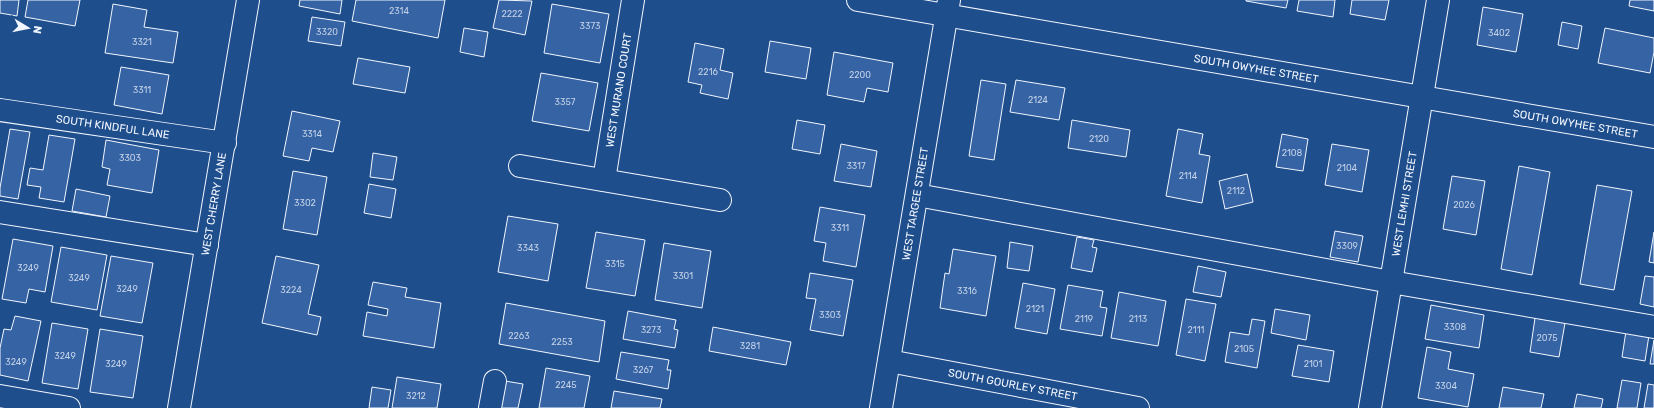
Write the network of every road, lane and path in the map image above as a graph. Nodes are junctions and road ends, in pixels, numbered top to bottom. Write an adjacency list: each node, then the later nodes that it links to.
1 (248, 0): 9 (street, WEST CHERRY LANE)
2 (633, 0): 11 (street, WEST MURANO COURT)
3 (858, 0): 5 (street, SOUTH OWYHEE STREET)
4 (1438, 0): 6 (street, WEST LEMHI STREET)
5 (948, 8): 6 (street, SOUTH OWYHEE STREET); 12 (street, WEST TARGEE STREET)
6 (1422, 96): 8 (street, SOUTH OWYHEE STREET); 16 (street, WEST LEMHI STREET)
7 (0, 110): 9 (street, SOUTH KINDFUL LANE)
8 (1654, 137)
9 (225, 143): 15 (street, WEST CHERRY LANE)
10 (520, 166): 11 (street)
11 (604, 180): 13 (street)
12 (917, 195): 16 (street); 18 (street, WEST TARGEE STREET)
13 (720, 200)
14 (0, 212): 15 (street)
15 (207, 245): 22 (street, WEST CHERRY LANE)
16 (1391, 282): 17 (street); 26 (street, WEST LEMHI STREET)
17 (1654, 327)
18 (889, 361): 24 (street, WEST TARGEE STREET); 25 (street, SOUTH GOURLEY STREET)
19 (495, 381): 23 (street)
20 (0, 396): 21 (street)
21 (69, 408)
22 (179, 408)
23 (490, 408)
24 (881, 408)
25 (1138, 408)
26 (1370, 408)

